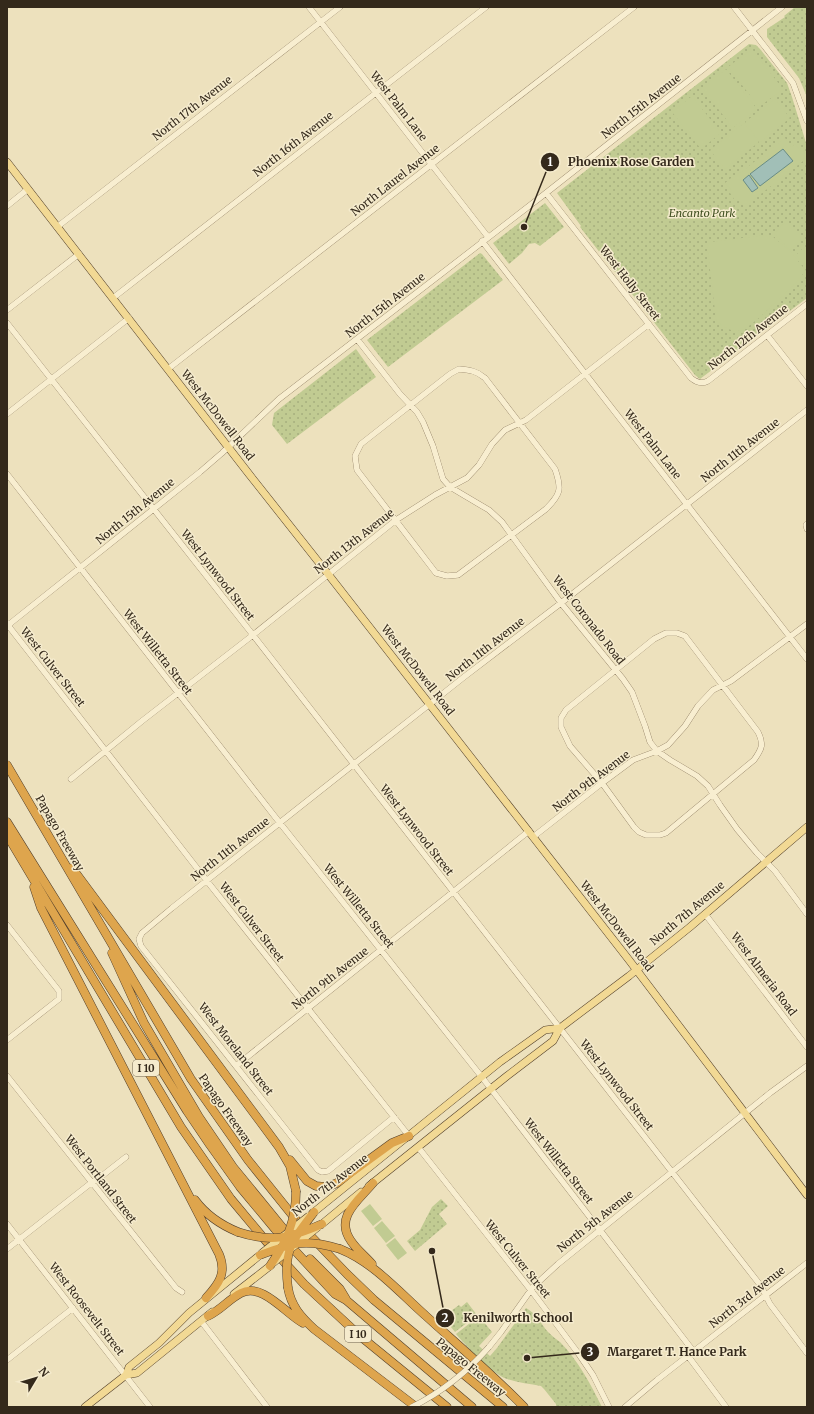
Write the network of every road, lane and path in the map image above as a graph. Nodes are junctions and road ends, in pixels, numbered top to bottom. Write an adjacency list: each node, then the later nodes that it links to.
1 (309, 7): 7 (street, West Palm Lane)
2 (340, 7): 7 (street, North 17th Avenue)
3 (486, 7): 9 (street, North 16th Avenue)
4 (634, 7): 12 (street, North Laurel Avenue)
5 (734, 7): 8 (street)
6 (782, 7): 8 (street, North 15th Avenue)
7 (321, 22): 9 (street, West Palm Lane); 16 (street, North 17th Avenue)
8 (752, 30): 10 (street); 14 (street, North 15th Avenue)
9 (376, 93): 12 (street, West Palm Lane); 20 (street, North 16th Avenue)
10 (807, 121)
11 (7, 162): 13 (main road, West McDowell Road)
12 (432, 164): 17 (street, West Palm Lane); 28 (street, North Laurel Avenue)
13 (28, 189): 15 (street); 16 (main road, West McDowell Road)
14 (546, 193): 17 (street, North 15th Avenue); 25 (street, West Holly Street)
15 (7, 206)
16 (57, 227): 19 (main road, West McDowell Road)
17 (488, 237): 18 (street, North 15th Avenue)
18 (482, 241): 27 (street, North 15th Avenue); 29 (street, West Palm Lane)
19 (79, 254): 20 (main road, West McDowell Road); 22 (street)
20 (113, 298): 23 (main road, West McDowell Road)
21 (807, 304): 26 (street, North 12th Avenue)
22 (7, 310)
23 (129, 318): 28 (main road, West McDowell Road); 30 (street)
24 (7, 323): 30 (street, West Lynwood Street)
25 (649, 324): 29 (street, North 13th Avenue); 31 (street, West Holly Street)
26 (767, 335): 31 (street, North 12th Avenue); 32 (street)
27 (357, 339): 33 (street, West Coronado Road); 37 (street, North 15th Avenue)
28 (168, 369): 37 (main road, West McDowell Road)
29 (585, 373): 36 (street, North 13th Avenue); 40 (street, West Palm Lane)
30 (51, 379): 35 (street); 41 (street, West Lynwood Street)
31 (700, 383)
32 (807, 386)
33 (410, 405): 36 (street); 39 (street, West Coronado Road); 42 (street)
34 (807, 410): 40 (street, North 11th Avenue)
35 (7, 414)
36 (518, 422): 39 (street, North 13th Avenue); 45 (street)
37 (228, 447): 41 (street, North 15th Avenue); 47 (main road, West McDowell Road)
38 (7, 474): 46 (street, West Willetta Street)
39 (450, 487): 42 (street, North 13th Avenue); 45 (street, West Coronado Road)
40 (687, 504): 48 (street, North 11th Avenue); 52 (street, West Palm Lane)
41 (154, 509): 46 (street, North 15th Avenue); 51 (street, West Lynwood Street)
42 (396, 520): 45 (street); 47 (street, North 13th Avenue)
43 (807, 524): 44 (street)
44 (807, 529)
45 (511, 535): 48 (street, West Coronado Road)
46 (80, 568): 50 (street, North 15th Avenue); 56 (street, West Willetta Street)
47 (328, 574): 51 (street, North 13th Avenue); 57 (main road, West McDowell Road)
48 (561, 603): 54 (street, West Coronado Road); 57 (street, North 11th Avenue)
49 (807, 624): 52 (street, North 9th Avenue)
50 (7, 625): 58 (street, West Culver Street)
51 (253, 635): 56 (street, North 13th Avenue); 61 (street, West Lynwood Street)
52 (790, 637): 53 (street, West Palm Lane); 55 (street, North 9th Avenue)
53 (807, 659)
54 (615, 670): 55 (street); 59 (street, West Coronado Road); 63 (street)
55 (723, 686): 59 (street, North 9th Avenue); 64 (street)
56 (178, 693): 58 (street, North 13th Avenue); 66 (street, West Willetta Street)
57 (430, 704): 61 (street, North 11th Avenue); 68 (main road, West McDowell Road)
58 (106, 750): 62 (street, North 13th Avenue); 73 (street, West Culver Street)
59 (657, 750): 63 (street, North 9th Avenue); 64 (street, West Coronado Road)
60 (7, 765): 70 (highway, Papago Freeway)
61 (353, 765): 66 (street, North 11th Avenue); 74 (street, West Lynwood Street)
62 (71, 779)
63 (602, 783): 64 (street); 68 (street, North 9th Avenue)
64 (714, 794): 71 (street, West Coronado Road)
65 (7, 822): 118 (highway)
66 (280, 823): 73 (street, North 11th Avenue); 80 (street, West Willetta Street)
67 (807, 827): 71 (main road, North 7th Avenue)
68 (531, 834): 74 (street, North 9th Avenue); 81 (main road, West McDowell Road)
69 (7, 835): 72 (highway, I 10)
70 (48, 835): 77 (highway, Papago Freeway); 94 (highway)
71 (765, 862): 75 (main road, North 7th Avenue); 76 (street, West Coronado Road)
72 (30, 874): 99 (highway); 134 (highway, I 10)
73 (207, 881): 79 (street, North 11th Avenue); 82 (street, West Culver Street)
74 (454, 892): 80 (street, North 9th Avenue); 83 (street, West Lynwood Street)
75 (705, 914): 81 (main road, North 7th Avenue); 85 (street, West Almeria Road)
76 (807, 914)
77 (95, 916): 118 (highway); 136 (highway, Papago Freeway)
78 (7, 925): 84 (street)
79 (140, 936): 86 (street, West Moreland Street)
80 (381, 950): 82 (street, North 9th Avenue); 89 (street, West Willetta Street)
81 (637, 970): 83 (main road, North 7th Avenue); 91 (main road, West McDowell Road)
82 (308, 1008): 86 (street, North 9th Avenue); 92 (street, West Culver Street)
83 (560, 1028): 89 (main road, North 7th Avenue); 90 (main road, North 7th Avenue); 98 (street, West Lynwood Street)
84 (7, 1040)
85 (807, 1047)
86 (236, 1066): 97 (street, West Moreland Street)
87 (807, 1066): 91 (street, North 5th Avenue)
88 (7, 1076): 100 (street, West Portland Street)
89 (481, 1076): 90 (street, West Willetta Street); 93 (main road, North 7th Avenue)
90 (491, 1089): 95 (main road, North 7th Avenue); 106 (street, West Willetta Street)
91 (745, 1114): 98 (street, North 5th Avenue); 102 (main road, West McDowell Road)
92 (394, 1117): 93 (street, West Culver Street); 97 (street, North 7th Avenue)
93 (409, 1136): 94 (highway); 103 (main road, North 7th Avenue)
94 (279, 1147): 108 (highway, bridge)
95 (418, 1147): 101 (main road, North 7th Avenue); 114 (street, West Culver Street)
96 (124, 1156): 100 (street)
97 (322, 1172)
98 (672, 1172): 106 (street, North 5th Avenue); 116 (street, West Lynwood Street)
99 (180, 1176): 108 (highway, bridge); 117 (highway)
100 (91, 1183): 107 (street); 115 (street, West Portland Street)
101 (373, 1183): 105 (main road, North 7th Avenue); 113 (highway)
102 (807, 1195)
103 (314, 1212): 108 (highway, bridge)
104 (7, 1224): 107 (street, West Roosevelt Street)
105 (322, 1224): 108 (highway, bridge)
106 (600, 1230): 114 (street, North 5th Avenue); 123 (street, West Willetta Street)
107 (19, 1239): 109 (street); 119 (street, West Roosevelt Street)
108 (290, 1240): 110 (highway, bridge); 112 (highway, bridge); 113 (highway, bridge); 122 (highway, bridge)
109 (7, 1249)
110 (260, 1255): 117 (main road)
111 (807, 1263): 116 (street, North 3rd Avenue)
112 (270, 1266): 120 (main road)
113 (380, 1274): 137 (highway)
114 (530, 1291): 128 (street, North 5th Avenue, bridge); 138 (street, West Culver Street)
115 (182, 1292)
116 (766, 1296): 123 (street, North 3rd Avenue); 124 (street, West Lynwood Street)
117 (206, 1298): 127 (main road)
118 (346, 1300): 128 (highway)
119 (73, 1308): 126 (street); 127 (street, West Roosevelt Street)
120 (208, 1316): 121 (main road); 122 (highway)
121 (200, 1321): 127 (main road); 131 (street)
122 (314, 1329): 133 (highway)
123 (694, 1352): 125 (street, North 3rd Avenue)
124 (807, 1353)
125 (688, 1356): 139 (street, North 3rd Avenue); 140 (street)
126 (7, 1360)
127 (126, 1375): 129 (main road); 130 (street, West Roosevelt Street)
128 (447, 1386): 132 (street, North 5th Avenue, bridge); 135 (highway)
129 (85, 1407)
130 (150, 1407)
131 (267, 1407)
132 (412, 1407)
133 (416, 1407)
134 (447, 1407)
135 (472, 1407)
136 (503, 1407)
137 (524, 1407)
138 (609, 1407)
139 (625, 1407)
140 (726, 1407)

